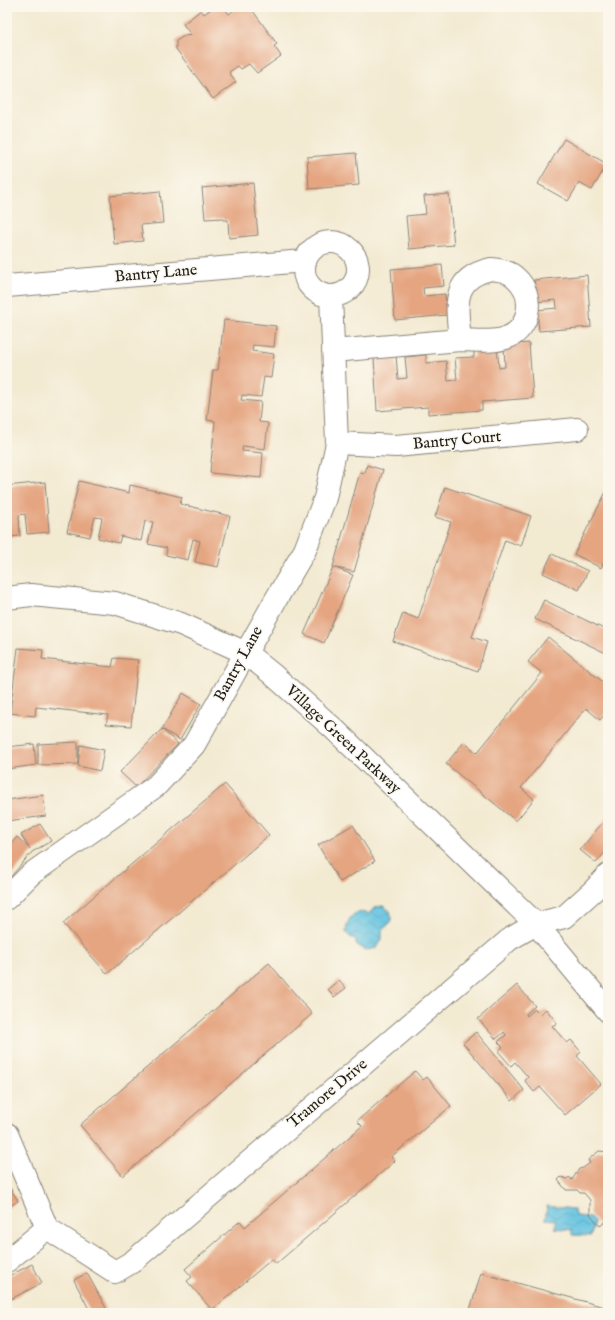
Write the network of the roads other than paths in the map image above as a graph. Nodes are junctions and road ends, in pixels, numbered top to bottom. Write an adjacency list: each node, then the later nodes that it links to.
1 (304, 261): 2 (street, Bantry Lane); 3 (street); 3 (street)
2 (7, 286)
3 (331, 296): 5 (street, Bantry Lane)
4 (460, 340): 5 (street)
5 (332, 351): 7 (street, Bantry Lane)
6 (577, 429): 7 (street, Bantry Court)
7 (337, 443): 9 (street, Bantry Lane)
8 (7, 598): 9 (street, Village Green Parkway)
9 (246, 653): 11 (street, Bantry Lane); 12 (street, Village Green Parkway)
10 (608, 875): 12 (street, Tramore Drive)
11 (7, 898)
12 (536, 924): 13 (street, Village Green Parkway); 15 (street, Tramore Drive)
13 (608, 1012)
14 (7, 1134): 15 (street)
15 (47, 1228): 16 (street)
16 (7, 1261)

